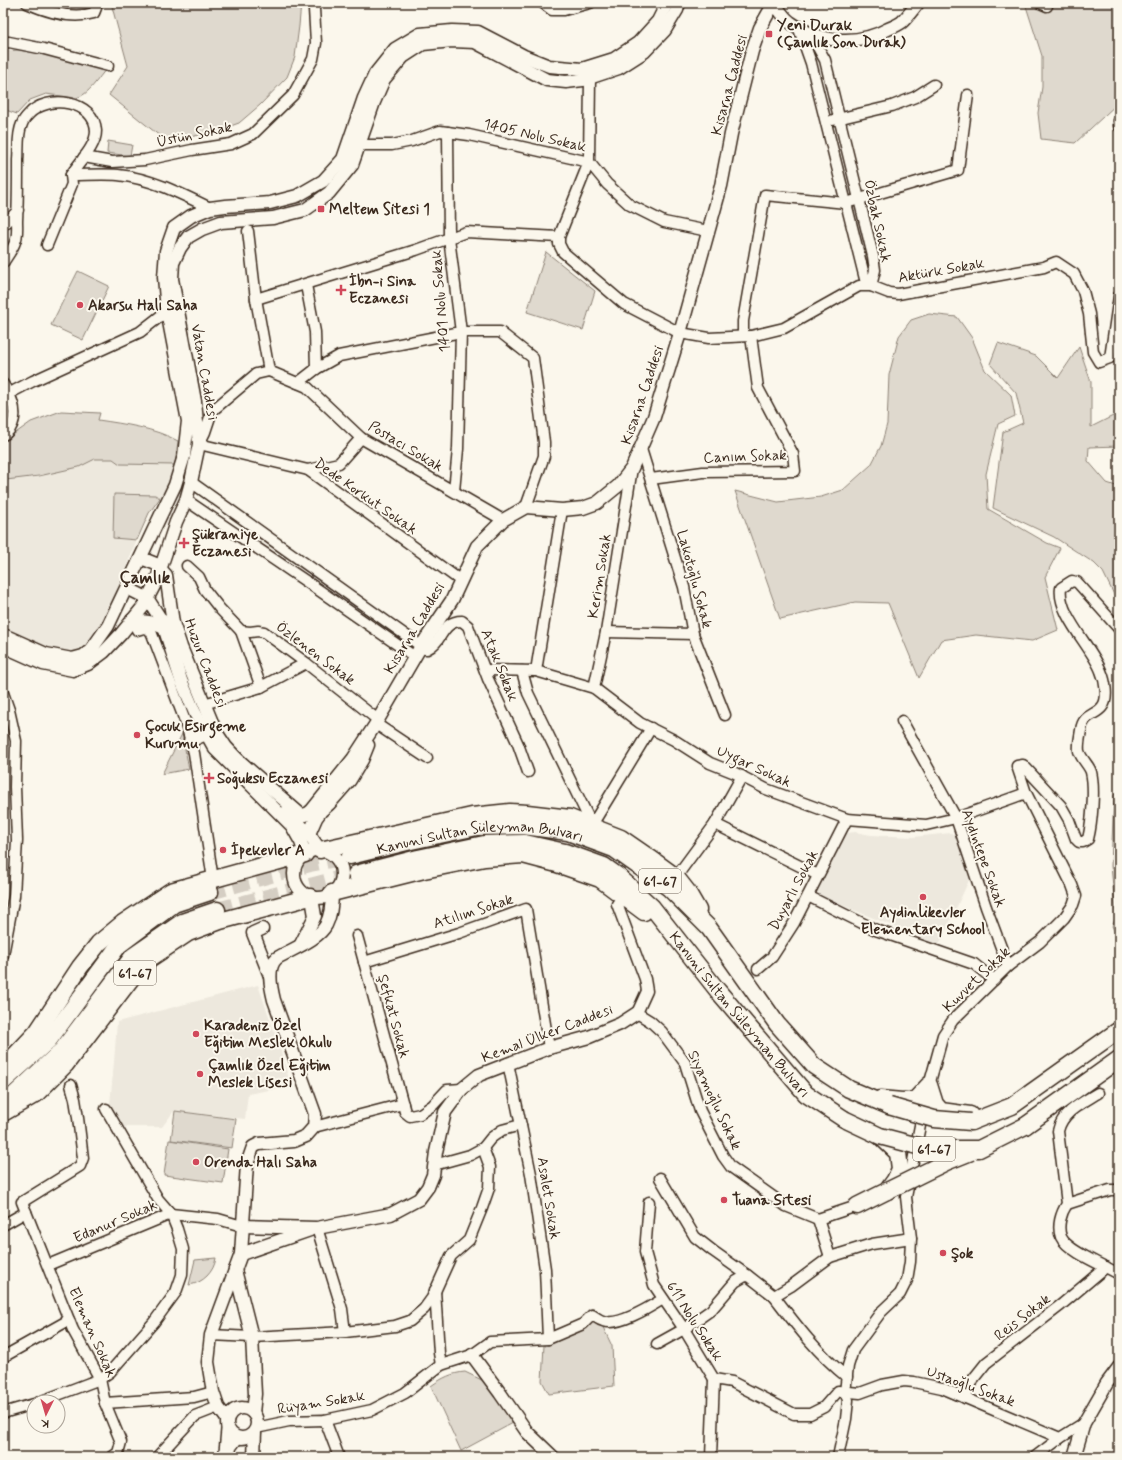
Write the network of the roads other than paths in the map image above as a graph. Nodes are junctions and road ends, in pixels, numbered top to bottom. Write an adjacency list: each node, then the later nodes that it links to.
1 (28, 3): 2 (street)
2 (96, 3)
3 (315, 3): 22 (street, Üstün Sokak)
4 (543, 3): 5 (street)
5 (590, 3)
6 (667, 3): 27 (street, Vatan Caddesi)
7 (679, 3): 13 (street, Vatan Caddesi)
8 (774, 3): 10 (street); 31 (street, Kisarna Caddesi)
9 (918, 3): 10 (street)
10 (798, 26): 16 (street, Özbak Sokak); 17 (street, Özbak Sokak)
11 (3, 43): 12 (street)
12 (108, 66)
13 (590, 78): 21 (street, Vatan Caddesi); 23 (street)
14 (934, 85): 16 (street)
15 (968, 95): 25 (street)
16 (839, 119): 17 (street); 25 (street, Özbak Sokak)
17 (826, 121): 26 (street, Özbak Sokak)
18 (1119, 121): 19 (street)
19 (1119, 126)
20 (448, 132): 21 (street, 1405 Nolu Sokak); 23 (street, 1405 Nolu Sokak); 33 (street, 1401 Nolu Sokak)
21 (359, 145): 51 (street, Vatan Caddesi)
22 (84, 157): 24 (street); 28 (street)
23 (589, 162): 31 (street, 1405 Nolu Sokak); 32 (street)
24 (71, 175): 27 (street); 34 (street)
25 (859, 200): 26 (street); 37 (street, Özbak Sokak)
26 (846, 203): 37 (street, Özbak Sokak); 43 (street)
27 (210, 208): 40 (street, Vatan Caddesi)
28 (18, 210): 29 (street); 35 (street)
29 (3, 224)
30 (248, 231): 39 (street)
31 (708, 231): 42 (street, Kisarna Caddesi)
32 (559, 237): 33 (street); 42 (street)
33 (449, 238): 36 (street); 41 (street, 1401 Nolu Sokak)
34 (47, 245)
35 (3, 263)
36 (306, 285): 39 (street); 44 (street)
37 (871, 286): 38 (street, Aktürk Sokak); 43 (street)
38 (1119, 296)
39 (256, 299): 45 (street)
40 (167, 311): 48 (street); 64 (street, Vatan Caddesi)
41 (460, 332): 44 (street); 57 (street, 1401 Nolu Sokak); 59 (street)
42 (680, 333): 43 (street); 52 (street, Kisarna Caddesi)
43 (747, 336): 55 (street, Canım Sokak)
44 (316, 369): 46 (street)
45 (269, 371): 46 (street, Postacı Sokak); 51 (street)
46 (298, 383): 50 (street, Postacı Sokak)
47 (3, 384): 48 (street)
48 (10, 394): 49 (street)
49 (3, 435)
50 (361, 438): 54 (street); 57 (street, Postacı Sokak)
51 (199, 444): 54 (street, Dede Korkut Sokak); 56 (street, Vatan Caddesi)
52 (641, 449): 53 (street, Kisarna Caddesi); 55 (street, Lakotoğlu Sokak)
53 (632, 468): 60 (street, Kisarna Caddesi); 78 (street, Kerim Sokak)
54 (308, 470): 68 (street, Dede Korkut Sokak)
55 (651, 479): 79 (street, Lakotoğlu Sokak)
56 (191, 482): 58 (street, Vatan Caddesi); 62 (street)
57 (454, 491): 61 (street, Postacı Sokak)
58 (186, 500): 63 (street); 66 (street, Vatan Caddesi)
59 (526, 507): 60 (street, Kisarna Caddesi); 61 (street, Kisarna Caddesi)
60 (562, 510): 87 (street)
61 (503, 520): 68 (street, Kisarna Caddesi)
62 (255, 529): 63 (street); 67 (street)
63 (247, 541): 69 (street)
64 (141, 558): 66 (street); 70 (street, Vatan Caddesi)
65 (187, 566): 77 (street)
66 (160, 570): 71 (street, Vatan Caddesi); 91 (street, Huzur Caddesi)
67 (317, 572): 69 (street); 72 (street)
68 (461, 581): 82 (street, Kisarna Caddesi)
69 (310, 584): 73 (street)
70 (127, 586): 71 (street); 80 (street, Vatan Caddesi)
71 (147, 598): 74 (street, Vatan Caddesi); 75 (street, Huzur Caddesi)
72 (374, 613): 73 (street); 82 (street)
73 (366, 623): 83 (street)
74 (135, 625): 75 (street); 81 (street, Vatan Caddesi); 97 (street)
75 (164, 628): 96 (street, Huzur Caddesi)
76 (1119, 629): 102 (street)
77 (241, 631): 84 (street, Özlenen Sokak); 88 (street)
78 (606, 632): 79 (street); 89 (street, Kerim Sokak)
79 (693, 634): 92 (street, Lakotoğlu Sokak)
80 (3, 637)
81 (3, 646)
82 (421, 646): 83 (street, Kisarna Caddesi); 85 (street, Atak Sokak)
83 (415, 657): 94 (street, Kisarna Caddesi)
84 (306, 663): 88 (street); 94 (street, Özlenen Sokak)
85 (485, 670): 86 (street, Uygar Sokak); 100 (street, Atak Sokak)
86 (522, 671): 87 (street, Uygar Sokak); 106 (street)
87 (536, 671): 89 (street, Uygar Sokak)
88 (261, 687): 91 (street)
89 (594, 688): 95 (street, Uygar Sokak)
90 (3, 693): 125 (street)
91 (204, 704): 98 (street, Huzur Caddesi)
92 (725, 715)
93 (902, 721): 103 (street, Aydıntepe Sokak)
94 (376, 723): 98 (street); 99 (street, Özlenen Sokak); 107 (street)
95 (650, 728): 101 (street, Uygar Sokak); 106 (street)
96 (206, 734): 97 (street); 108 (street, Huzur Caddesi)
97 (190, 741): 110 (street)
98 (236, 758): 107 (street, Huzur Caddesi)
99 (427, 758)
100 (528, 772)
101 (742, 776): 104 (street, Uygar Sokak); 105 (street)
102 (1026, 793): 103 (street, Uygar Sokak); 127 (street, Kuvvet Sokak)
103 (956, 818): 104 (street, Uygar Sokak); 127 (street, Aydıntepe Sokak)
104 (847, 819): 112 (street, Duyarlı Sokak)
105 (715, 824): 112 (street); 113 (street)
106 (592, 825): 108 (main road, 61-67); 113 (main road, 61-67)
107 (309, 834): 108 (street, Huzur Caddesi)
108 (312, 852): 115 (street); 117 (street); 135 (main road, 61-67)
109 (350, 856): 120 (main road, Kanuni Sultan Süleyman Bulvarı / 61-67)
110 (212, 873)
111 (356, 874): 124 (main road, Kanuni Sultan Süleyman Bulvarı / 61-67)
112 (818, 875): 116 (street, Duyarlı Sokak)
113 (676, 877): 120 (main road, 61-67)
114 (210, 892): 137 (main road, 61-67)
115 (332, 893): 117 (street, 61-67); 123 (street); 124 (main road, 61-67)
116 (808, 896): 128 (street, Duyarlı Sokak); 130 (street)
117 (310, 897): 123 (street); 147 (main road, 61-67)
118 (617, 904): 131 (street)
119 (217, 910): 144 (main road, 61-67)
120 (709, 928): 142 (main road, Kanuni Sultan Süleyman Bulvarı / 61-67)
121 (262, 929): 129 (street)
122 (357, 936): 126 (street, Şefkat Sokak)
123 (301, 944): 129 (street)
124 (685, 948): 150 (main road, Kanuni Sultan Süleyman Bulvarı / 61-67, bridge)
125 (3, 954)
126 (364, 962): 133 (street, Atılım Sokak); 143 (street, Şefkat Sokak)
127 (1008, 966): 130 (street, Kuvvet Sokak)
128 (758, 969)
129 (270, 978): 149 (street)
130 (994, 980): 140 (street, Kuvvet Sokak)
131 (637, 1013): 133 (street, Kemal Ülker Caddesi); 162 (street, Siyamoğlu Sokak)
132 (1119, 1030): 145 (main road, Kanuni Sultan Süleyman Bulvarı / 61-67)
133 (549, 1048): 136 (street, Kemal Ülker Caddesi)
134 (1119, 1059): 152 (main road, Kanuni Sultan Süleyman Bulvarı / 61-67, bridge)
135 (4, 1063)
136 (508, 1063): 139 (street, Kemal Ülker Caddesi); 148 (street, Asalet Sokak)
137 (3, 1082)
138 (70, 1085): 160 (street)
139 (462, 1089): 143 (street); 153 (street, Kemal Ülker Caddesi)
140 (927, 1093): 142 (main road, 61-67); 145 (main road, 61-67); 166 (street, Kuvvet Sokak)
141 (1098, 1093): 158 (street)
142 (871, 1098): 145 (main road, Kanuni Sultan Süleyman Bulvarı / 61-67, bridge)
143 (403, 1104): 149 (street)
144 (3, 1105)
145 (1012, 1106)
146 (106, 1109): 161 (street)
147 (3, 1113)
148 (521, 1125): 151 (street); 182 (street, Asalet Sokak)
149 (314, 1127): 164 (street)
150 (880, 1136): 152 (main road, Kanuni Sultan Süleyman Bulvarı / 61-67, bridge); 156 (main road, 61-67, bridge)
151 (483, 1148): 153 (street); 174 (street)
152 (979, 1149): 156 (main road, 61-67, bridge)
153 (434, 1166): 165 (street, Kemal Ülker Caddesi)
154 (660, 1178): 173 (street)
155 (1119, 1190): 158 (street)
156 (887, 1191): 159 (main road, 61-67)
157 (649, 1202): 176 (street, 611 Nolu Sokak)
158 (1067, 1204): 170 (street)
159 (858, 1206): 162 (street)
160 (26, 1212): 163 (street); 169 (street, Eleman Sokak)
161 (170, 1214): 164 (street, Edanur Sokak); 169 (street, Edanur Sokak); 190 (street)
162 (818, 1219): 168 (street)
163 (3, 1225)
164 (242, 1226): 165 (street, Kemal Ülker Caddesi); 167 (street)
165 (317, 1228): 167 (street); 179 (street)
166 (911, 1238): 168 (street); 188 (street, Kuvvet Sokak)
167 (241, 1254): 171 (street)
168 (830, 1257): 175 (street)
169 (48, 1265): 177 (street, Eleman Sokak)
170 (1106, 1267): 172 (street); 194 (street, Reis Sokak)
171 (235, 1270): 180 (street); 181 (street)
172 (1119, 1274)
173 (747, 1275): 175 (street); 178 (street)
174 (436, 1290): 179 (street); 186 (street)
175 (774, 1296): 188 (street)
176 (663, 1299): 178 (street, 611 Nolu Sokak); 182 (street)
177 (70, 1320): 185 (street); 190 (street, Eleman Sokak)
178 (684, 1329): 183 (street); 189 (street, 611 Nolu Sokak)
179 (345, 1332): 181 (street)
180 (212, 1335): 181 (street); 191 (street)
181 (252, 1337): 198 (street)
182 (548, 1339): 184 (street, Rüyam Sokak)
183 (657, 1344)
184 (472, 1355): 186 (street, Rüyam Sokak); 210 (street)
185 (3, 1357)
186 (441, 1365): 200 (street, Rüyam Sokak)
187 (1119, 1367): 202 (street)
188 (846, 1377): 192 (street, Kuvvet Sokak)
189 (714, 1379): 192 (street, Ustaoğlu Sokak); 211 (street, 611 Nolu Sokak)
190 (100, 1380): 193 (street); 195 (street, Eleman Sokak)
191 (213, 1392): 195 (street); 197 (street)
192 (845, 1392): 194 (street, Ustaoğlu Sokak); 212 (street, Kuvvet Sokak)
193 (62, 1394)
194 (965, 1398): 204 (street, Ustaoğlu Sokak)
195 (105, 1403): 205 (street, Eleman Sokak)
196 (26, 1407): 199 (street)
197 (218, 1408): 201 (street); 206 (street)
198 (253, 1413): 201 (street); 203 (street)
199 (3, 1414)
200 (325, 1420): 203 (street, Rüyam Sokak); 209 (street)
201 (227, 1421): 203 (street); 207 (street)
202 (1084, 1423): 204 (street); 214 (street)
203 (248, 1434): 207 (street); 208 (street)
204 (1060, 1438): 213 (street)
205 (112, 1457)
206 (157, 1457)
207 (224, 1457)
208 (254, 1457)
209 (339, 1457)
210 (553, 1457)
211 (711, 1457)
212 (838, 1457)
213 (1035, 1457)
214 (1074, 1457)

